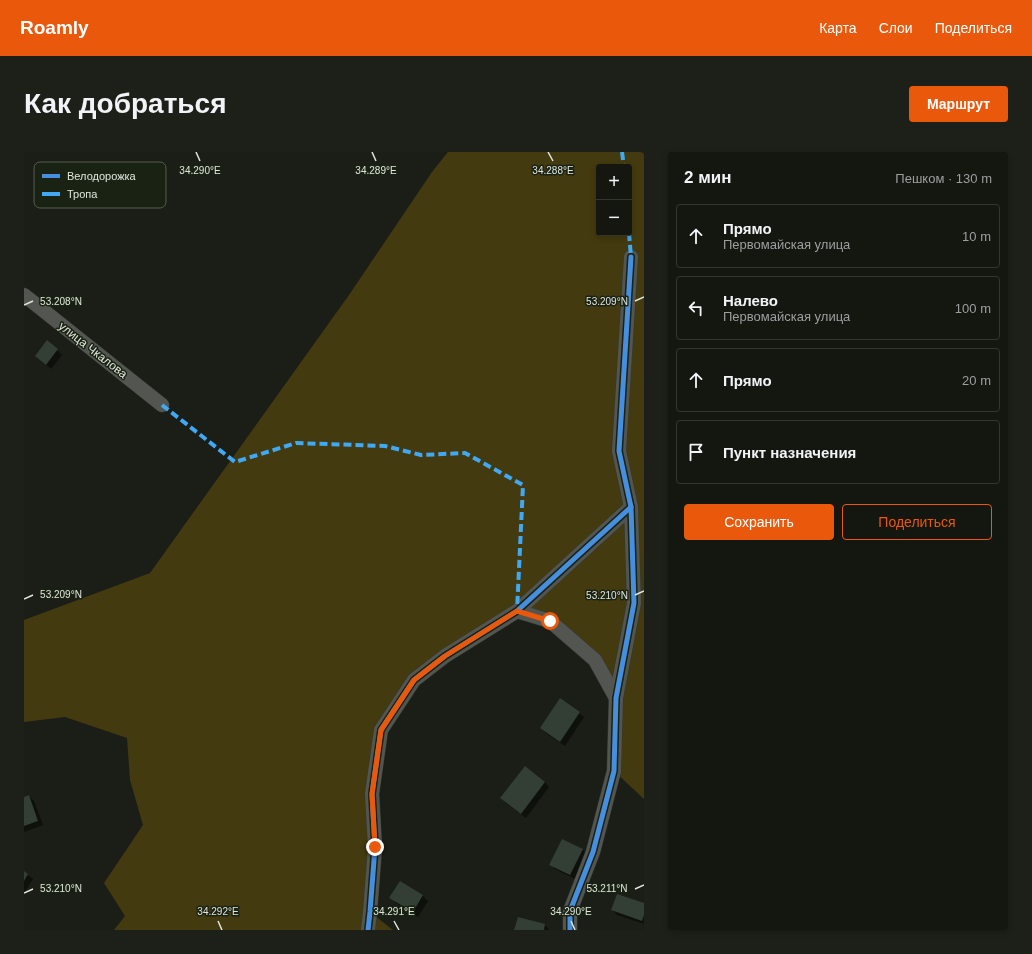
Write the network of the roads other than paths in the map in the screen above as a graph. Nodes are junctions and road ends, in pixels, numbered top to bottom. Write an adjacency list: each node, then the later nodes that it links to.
1 (631, 258): 4 (street)
2 (24, 296): 3 (street, улица Чкалова)
3 (162, 404)
4 (631, 507): 5 (street); 6 (street)
5 (517, 611): 6 (street); 7 (street)
6 (616, 698): 8 (street)
7 (368, 930)
8 (570, 930)

